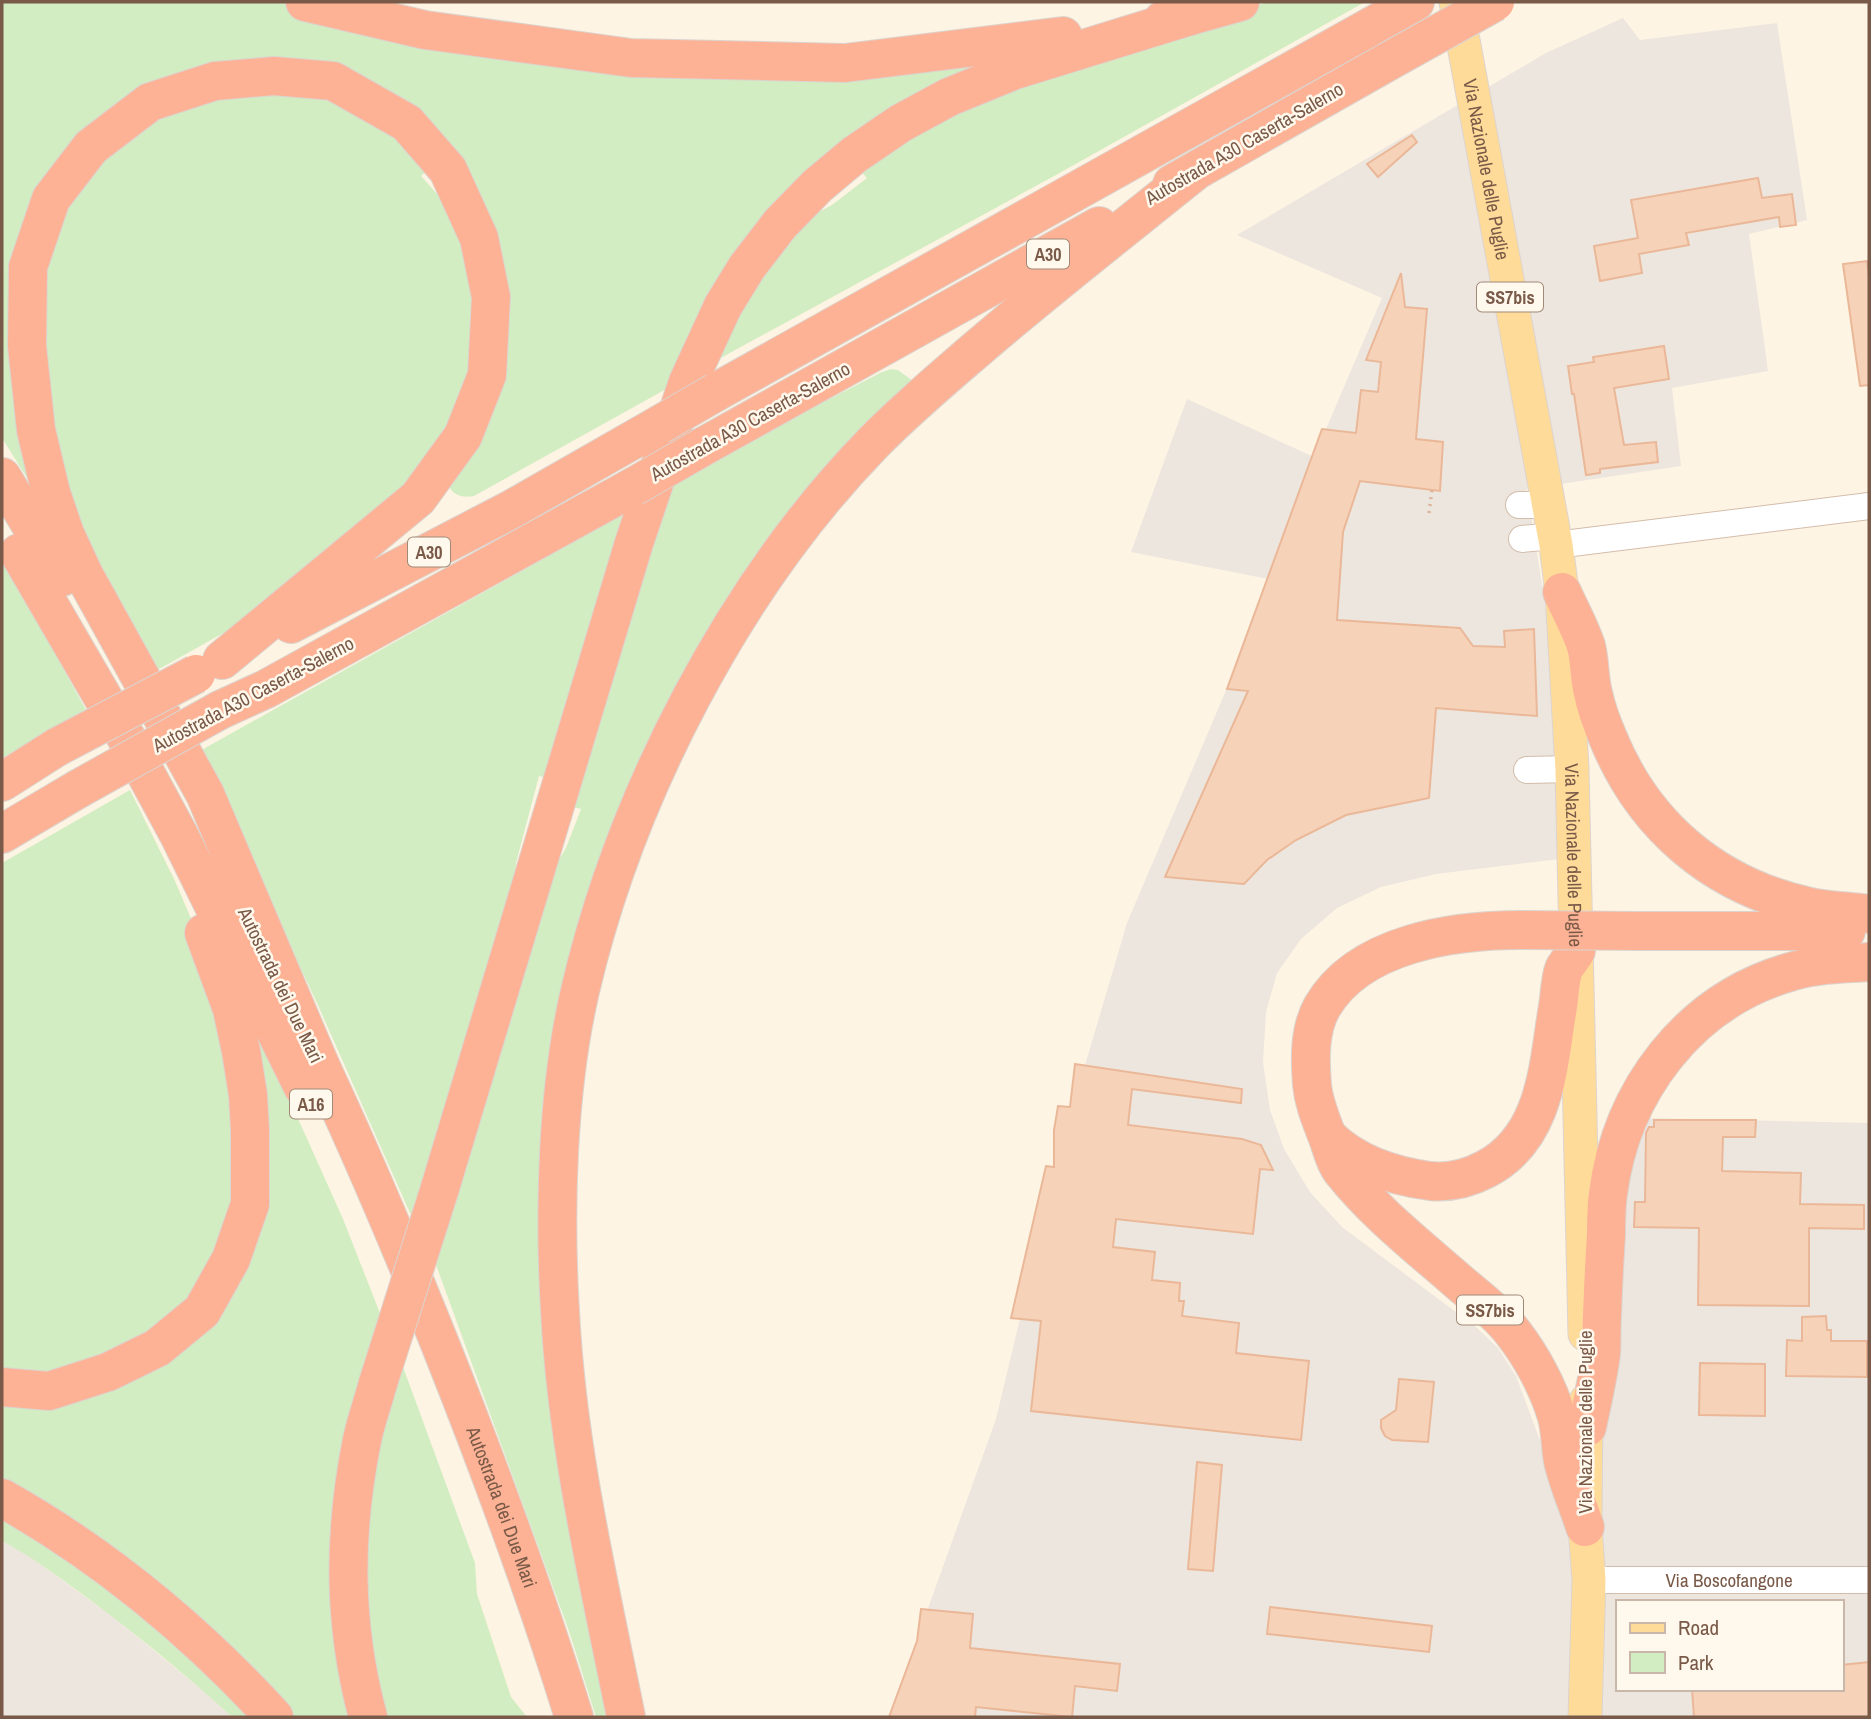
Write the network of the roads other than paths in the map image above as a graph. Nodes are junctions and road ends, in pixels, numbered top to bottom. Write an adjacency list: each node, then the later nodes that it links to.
1 (304, 2): 6 (highway)
2 (1240, 2): 6 (highway)
3 (1415, 2): 14 (highway, Autostrada A30 Caserta-Salerno / A30, bridge)
4 (1456, 2): 11 (main road, Via Nazionale delle Puglie / SS7bis)
5 (1495, 2): 7 (highway, Autostrada A30 Caserta-Salerno / A30, bridge)
6 (1190, 16): 34 (highway, bridge)
7 (1193, 173): 18 (highway, Autostrada A30 Caserta-Salerno / A30, bridge); 37 (highway)
8 (2, 477): 25 (highway, Autostrada dei Due Mari / A16)
9 (1869, 506): 11 (street)
10 (2, 524): 35 (highway, Autostrada dei Due Mari / A16)
11 (1540, 526): 13 (main road, Via Nazionale delle Puglie / SS7bis)
12 (2, 543): 27 (highway)
13 (1562, 592): 15 (main road, Via Nazionale delle Puglie / SS7bis); 21 (highway, SS7bis)
14 (209, 667): 17 (highway, Autostrada A30 Caserta-Salerno / A30, bridge); 25 (highway)
15 (1572, 769): 16 (street); 23 (main road, Via Nazionale delle Puglie / SS7bis)
16 (1527, 771)
17 (2, 782)
18 (68, 796): 19 (highway, Autostrada A30 Caserta-Salerno / A30); 20 (highway)
19 (2, 834)
20 (2, 850)
21 (1869, 914)
22 (1858, 930): 26 (highway, SS7bis, bridge)
23 (1576, 951): 26 (highway, SS7bis); 28 (main road, Via Nazionale delle Puglie / SS7bis)
24 (1869, 962): 28 (highway, SS7bis)
25 (323, 1072): 36 (highway, Autostrada dei Due Mari / A16)
26 (1327, 1137): 30 (highway, SS7bis)
27 (2, 1387)
28 (1587, 1427): 30 (main road, Via Nazionale delle Puglie / SS7bis)
29 (2, 1498): 33 (highway)
30 (1585, 1527): 31 (main road, Via Nazionale delle Puglie / SS7bis)
31 (1589, 1580): 32 (street, Via Boscofangone); 38 (main road, Via Nazionale delle Puglie / SS7bis)
32 (1869, 1580)
33 (274, 1717)
34 (368, 1717)
35 (548, 1717)
36 (574, 1717)
37 (626, 1717)
38 (1585, 1717)

